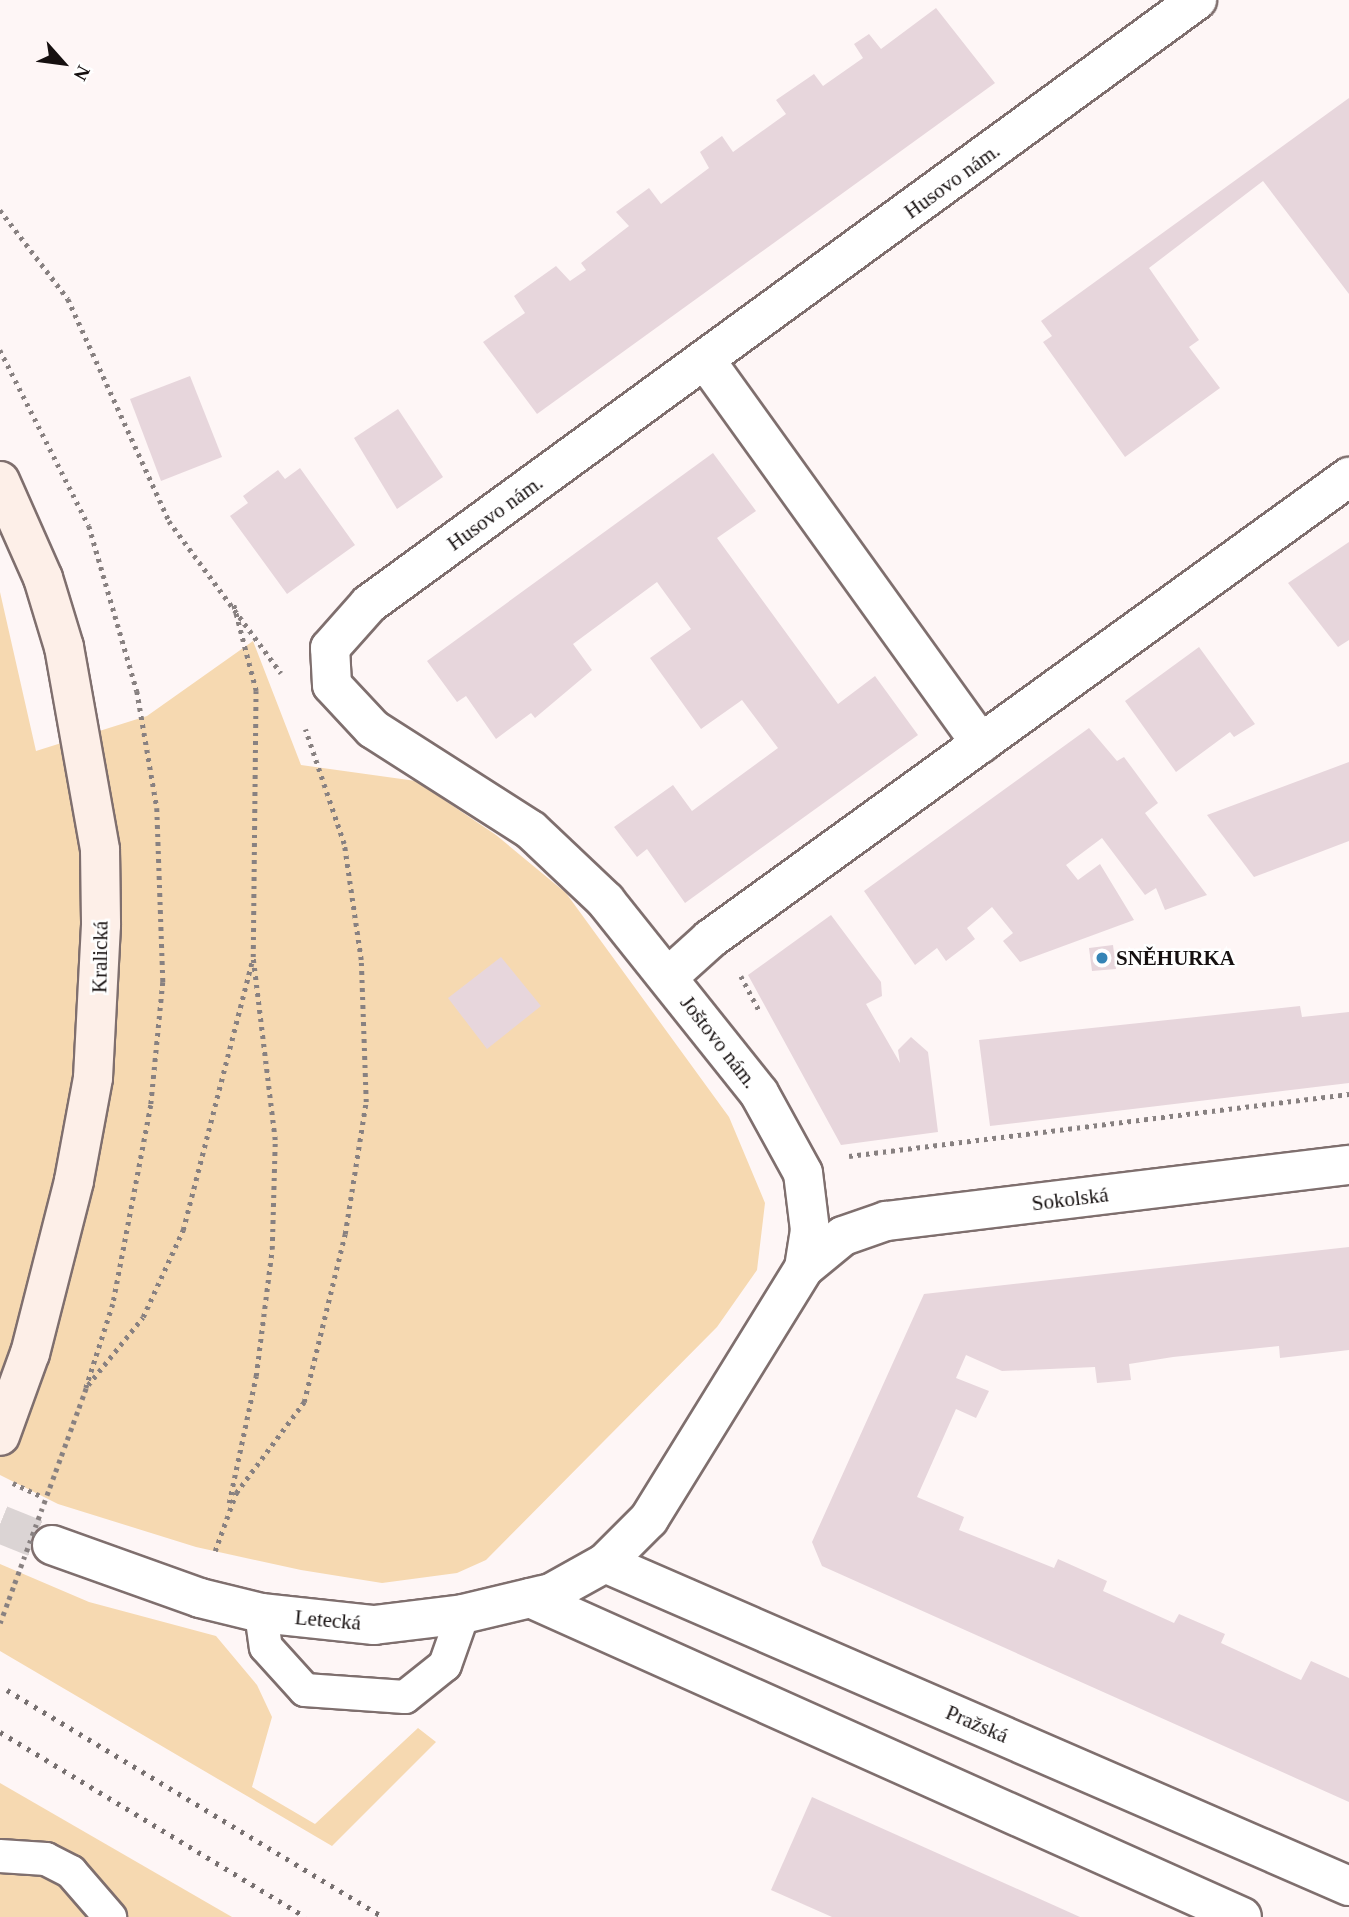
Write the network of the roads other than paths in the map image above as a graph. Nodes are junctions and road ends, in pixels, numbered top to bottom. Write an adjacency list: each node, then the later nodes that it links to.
1 (1197, 0): 2 (street, Husovo nám.)
2 (706, 361): 5 (street, Husovo nám.); 6 (street)
3 (1349, 478): 6 (street)
4 (0, 481): 10 (main road, Kralická)
5 (353, 616): 7 (street, Joštovo nám.)
6 (981, 743): 7 (street)
7 (668, 977): 9 (street, Joštovo nám.)
8 (1349, 1165): 9 (street, Sokolská)
9 (804, 1268): 12 (street, Joštovo nám.)
10 (0, 1436)
11 (52, 1545): 14 (street, Letecká)
12 (605, 1563): 13 (street, Letecká); 17 (street, Pražská)
13 (530, 1598): 15 (street, Letecká); 19 (street)
14 (261, 1613): 15 (street, Letecká); 15 (lane)
15 (463, 1614)
16 (0, 1856): 18 (lane)
17 (1349, 1886)
18 (110, 1917)
19 (1242, 1917)

